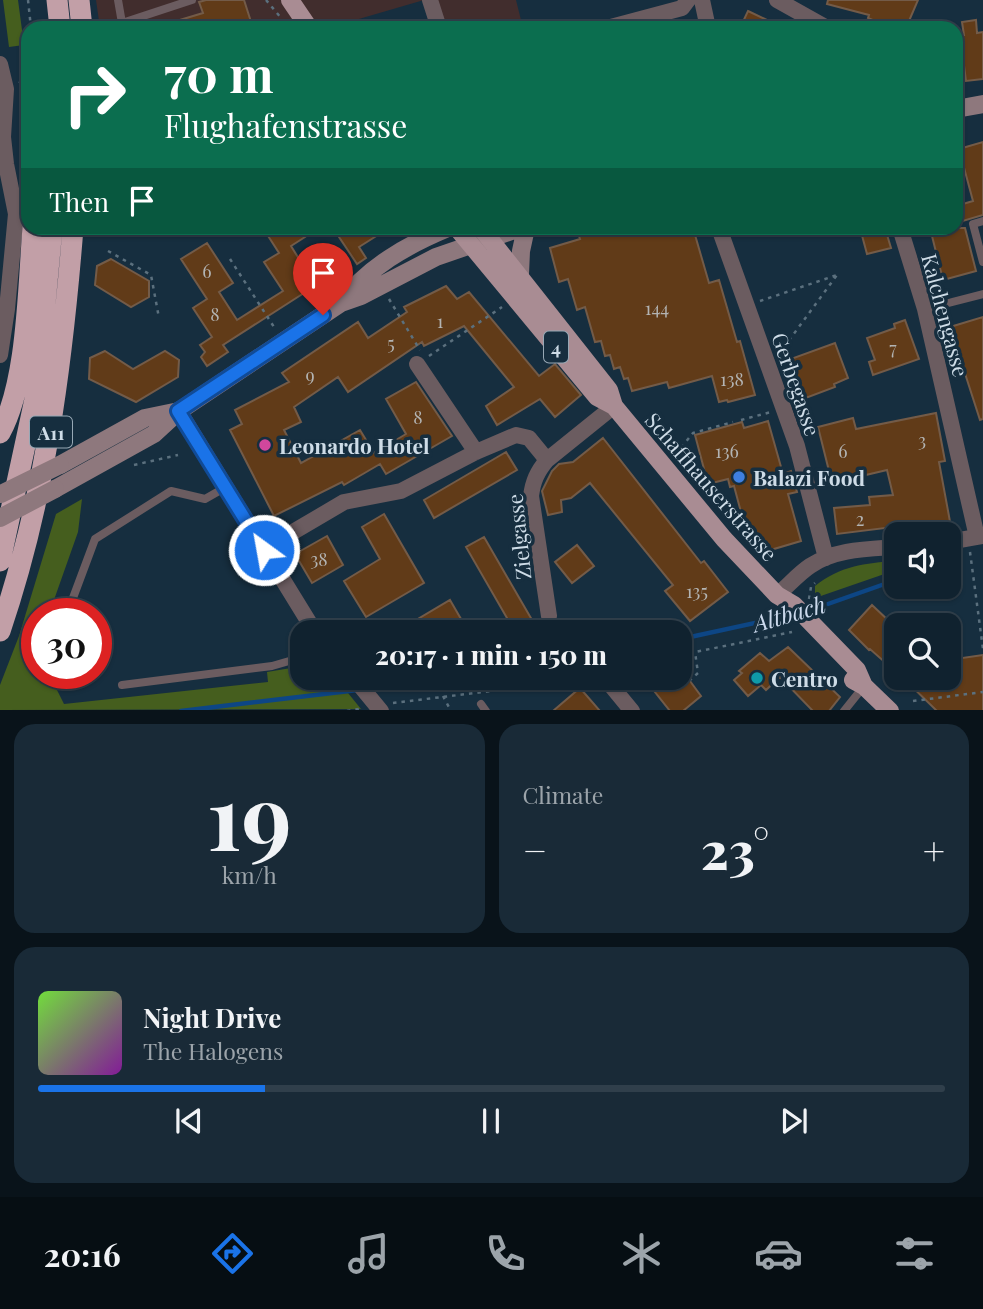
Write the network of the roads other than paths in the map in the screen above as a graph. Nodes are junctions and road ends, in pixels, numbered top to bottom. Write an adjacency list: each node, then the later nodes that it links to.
1 (57, 0): 10 (highway)
2 (79, 0): 11 (highway)
3 (118, 0): 12 (lane)
4 (192, 0): 13 (lane)
5 (290, 0): 14 (main road)
6 (430, 0): 15 (street)
7 (688, 0): 16 (street)
8 (702, 0): 17 (street)
9 (777, 0): 18 (street)
10 (59, 21)
11 (81, 21)
12 (122, 21)
13 (128, 21)
14 (304, 21)
15 (437, 21)
16 (633, 21)
17 (706, 21)
18 (814, 21)
19 (0, 64): 39 (street)
20 (983, 104): 21 (main road)
21 (963, 108)
22 (983, 222): 34 (lane)
23 (32, 235): 43 (highway)
24 (51, 235): 53 (highway, A11)
25 (72, 235): 58 (highway, A11)
26 (431, 235): 37 (main road)
27 (463, 235): 33 (main road, Schaffhauserstrasse / 4)
28 (483, 235): 33 (main road)
29 (488, 235): 35 (main road, Schaffhauserstrasse / 4)
30 (524, 235): 35 (main road)
31 (722, 235): 52 (street, Gerbegasse)
32 (902, 235): 38 (street, Kalchengasse)
33 (471, 244): 37 (main road); 41 (main road, Schaffhauserstrasse / 4)
34 (983, 262)
35 (520, 274): 41 (main road, Schaffhauserstrasse / 4)
36 (983, 294): 38 (lane)
37 (341, 303): 42 (main road)
38 (925, 309): 49 (street, Kalchengasse)
39 (0, 355)
40 (418, 364): 44 (street)
41 (614, 406): 45 (street, Zielgasse); 55 (main road, Schaffhauserstrasse / 4)
42 (178, 411): 46 (street); 47 (main road, bridge); 48 (main road, bridge)
43 (0, 433)
44 (476, 452): 45 (street); 51 (street)
45 (547, 460): 56 (street, Zielgasse)
46 (226, 487): 51 (street); 54 (lane)
47 (1, 494)
48 (0, 518)
49 (976, 538)
50 (884, 548): 52 (street)
51 (264, 550): 57 (street)
52 (826, 558): 55 (street)
53 (0, 561)
54 (73, 598)
55 (790, 613): 61 (main road, Schaffhauserstrasse / 4)
56 (549, 615)
57 (308, 620)
58 (0, 631)
59 (290, 661): 60 (lane)
60 (121, 685)
61 (864, 686): 66 (lane); 67 (main road, Schaffhauserstrasse / 4)
62 (364, 690): 64 (street)
63 (615, 690): 65 (street)
64 (377, 706)
65 (632, 710)
66 (844, 710)
67 (890, 710)

